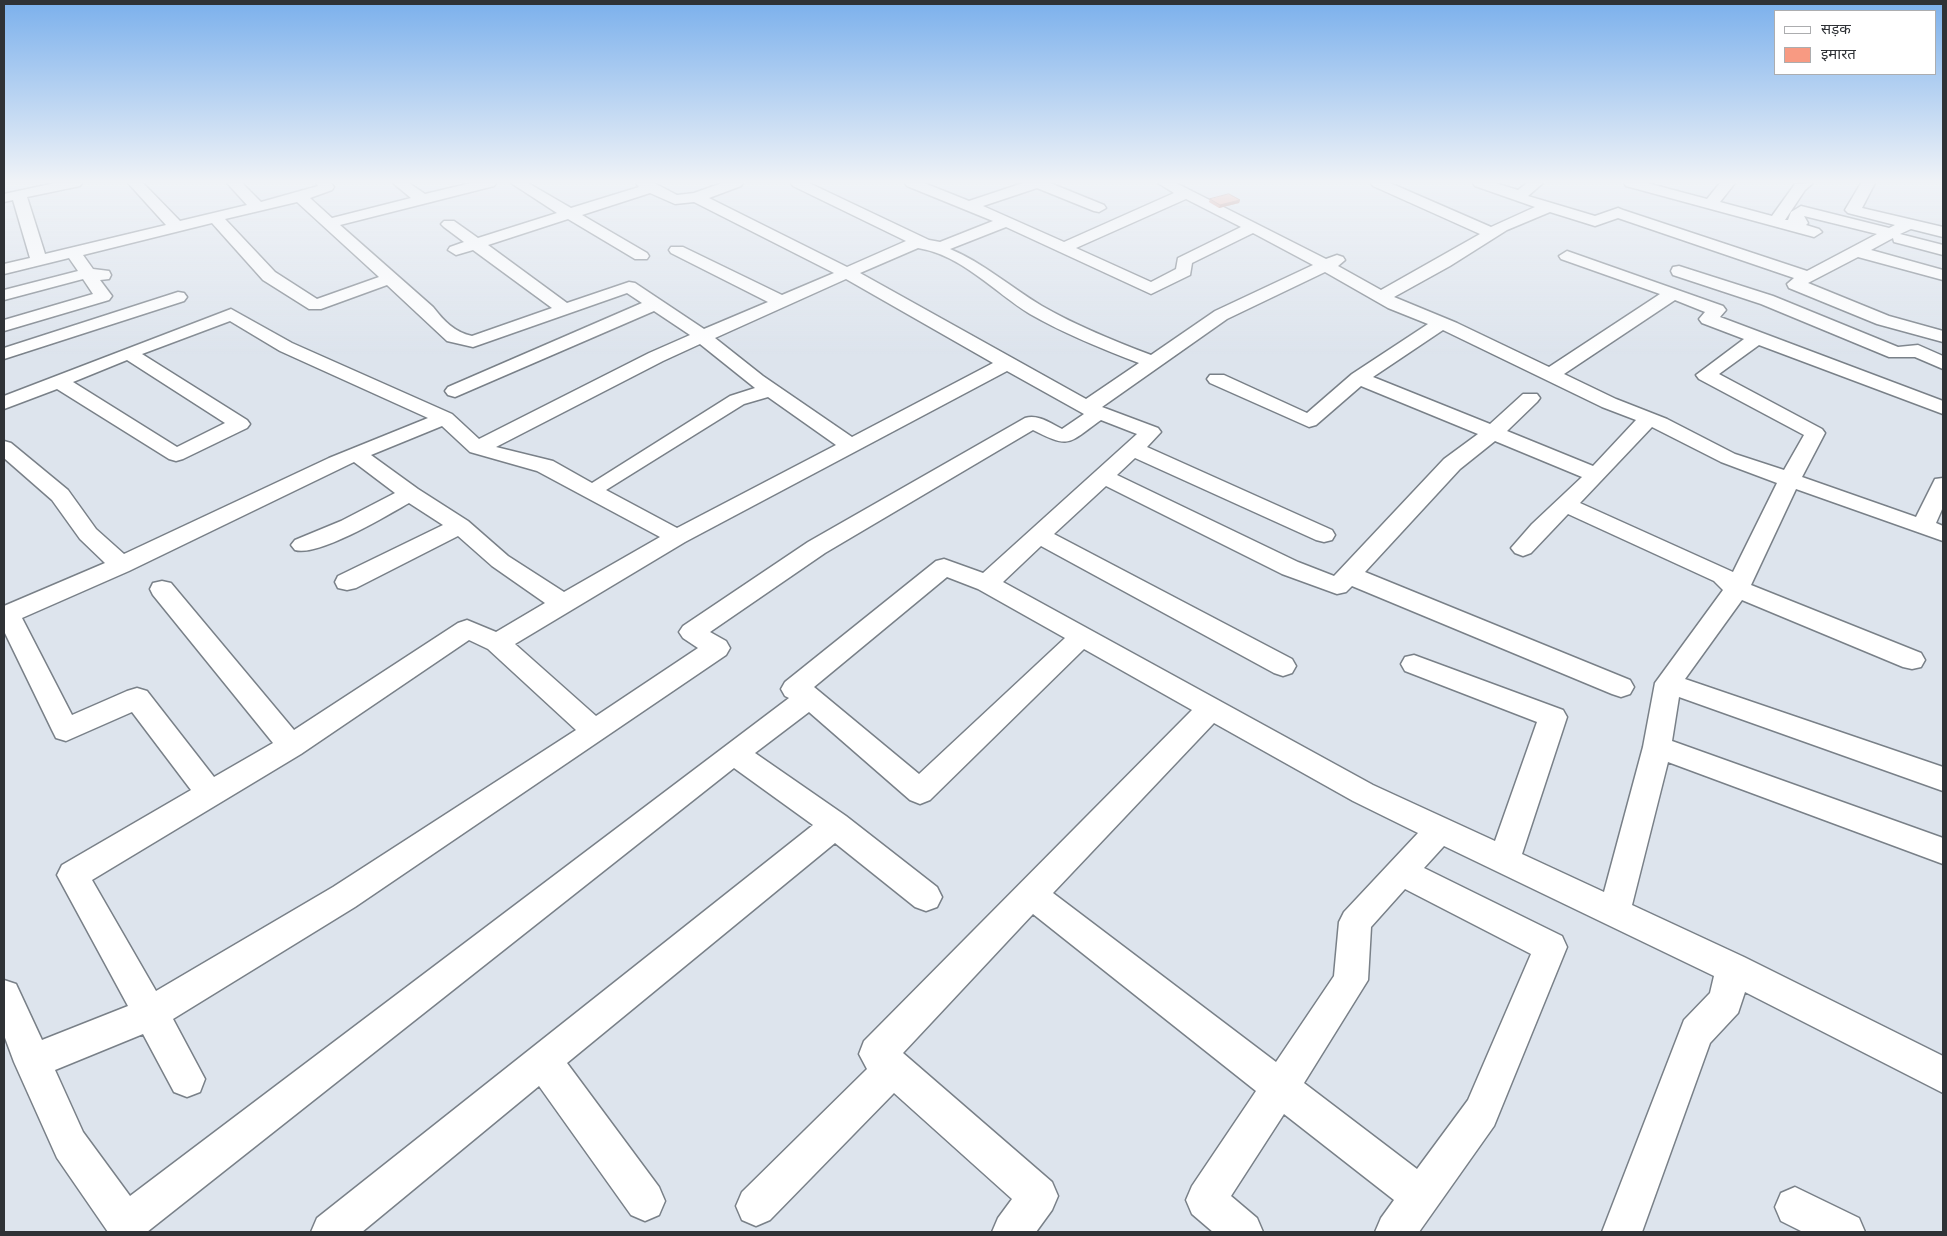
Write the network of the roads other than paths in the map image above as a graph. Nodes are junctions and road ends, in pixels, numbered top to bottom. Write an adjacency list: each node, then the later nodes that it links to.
1 (33, 241): 30 (street)
2 (121, 241): 25 (street)
3 (237, 241): 37 (street)
4 (347, 241): 37 (street)
5 (474, 241): 19 (street)
6 (484, 241): 19 (street)
7 (615, 241): 27 (street)
8 (783, 241): 33 (street)
9 (917, 241): 20 (street)
10 (957, 241): 20 (street)
11 (1048, 241): 13 (street)
12 (1080, 241): 21 (street)
13 (1226, 241)
14 (1287, 241): 29 (street)
15 (1480, 241): 41 (street)
16 (1700, 241): 36 (street)
17 (1876, 241): 26 (street)
18 (1911, 241): 24 (street)
19 (477, 243): 22 (street); 44 (street)
20 (924, 244): 33 (street); 52 (street)
21 (1070, 245)
22 (456, 250)
23 (677, 250): 42 (street)
24 (1943, 250)
25 (74, 252): 30 (street); 34 (street)
26 (1856, 252): 35 (street); 36 (street)
27 (641, 256)
28 (1567, 256): 38 (street)
29 (1329, 258): 41 (street); 52 (street)
30 (39, 260): 31 (street)
31 (4, 269)
32 (1680, 271): 54 (street)
33 (848, 273): 42 (street); 53 (street)
34 (96, 274): 39 (street); 46 (street)
35 (1943, 275)
36 (1808, 277): 49 (street)
37 (390, 279): 44 (street)
38 (1673, 294): 48 (street); 55 (street)
39 (4, 295)
40 (178, 297): 51 (street)
41 (1381, 297): 45 (street)
42 (782, 302): 47 (street)
43 (655, 304): 44 (street); 47 (street); 60 (street)
44 (565, 310)
45 (1442, 324): 55 (street); 56 (street)
46 (4, 326)
47 (702, 336): 59 (street); 69 (street)
48 (1758, 337): 63 (street); 75 (street)
49 (1943, 337)
50 (128, 353): 58 (street); 58 (street); 65 (street)
51 (4, 354)
52 (1153, 362): 64 (street)
53 (1007, 363): 64 (street); 68 (street)
54 (1943, 363)
55 (1550, 375): 66 (street)
56 (1359, 378): 57 (street); 67 (street)
57 (1217, 379)
58 (58, 381): 62 (street)
59 (771, 390): 68 (street); 76 (street)
60 (455, 391)
61 (1530, 398): 67 (street)
62 (4, 403)
63 (1943, 408)
64 (1093, 410): 70 (street); 104 (street)
65 (445, 418): 69 (street); 71 (street)
66 (1648, 418): 73 (street); 75 (street)
67 (1493, 433): 73 (street); 88 (street)
68 (850, 445): 84 (street)
69 (477, 448): 84 (street)
70 (1133, 448): 74 (street); 82 (street)
71 (356, 454): 78 (street); 87 (street)
72 (10, 458): 87 (street)
73 (1596, 475): 79 (street)
74 (1103, 476): 83 (street); 88 (street)
75 (1790, 478): 81 (street); 92 (street)
76 (602, 484)
77 (1943, 484): 81 (street)
78 (410, 494): 80 (street); 85 (street)
79 (1566, 505): 86 (street); 92 (street)
80 (460, 526): 89 (street); 93 (street)
81 (1933, 530)
82 (1324, 535)
83 (1039, 536): 90 (street); 99 (street)
84 (677, 537): 93 (street)
85 (304, 545)
86 (1523, 548)
87 (121, 565): 94 (street)
88 (1349, 575): 101 (street)
89 (347, 582)
90 (988, 583): 95 (street); 102 (street)
91 (162, 589): 105 (street)
92 (1737, 589): 97 (street); 100 (street)
93 (564, 604): 96 (street)
94 (6, 615): 109 (street)
95 (1082, 636): 102 (street); 103 (street)
96 (497, 643): 104 (street); 105 (street)
97 (1912, 660)
98 (1414, 664): 113 (street)
99 (1283, 666)
100 (1668, 682): 106 (street); 108 (street)
101 (1621, 687)
102 (810, 697): 107 (street)
103 (1211, 708): 111 (street); 115 (street)
104 (594, 732): 120 (street)
105 (291, 746): 109 (street)
106 (1657, 747): 112 (street); 117 (street)
107 (734, 753): 110 (street); 131 (street)
108 (1943, 779)
109 (211, 794): 120 (street)
110 (835, 825): 116 (street); 121 (street)
111 (1440, 830): 113 (street); 114 (street)
112 (1943, 851)
113 (1504, 860): 117 (street)
114 (1401, 872): 126 (street); 127 (street)
115 (1031, 894): 123 (street); 126 (street)
116 (926, 897)
117 (1614, 912): 118 (street)
118 (1732, 968): 124 (street); 136 (street)
119 (4, 996): 122 (street)
120 (151, 1013): 122 (street); 125 (street)
121 (542, 1061): 128 (street); 132 (street)
122 (32, 1062): 131 (street)
123 (893, 1068): 129 (street); 133 (street)
124 (1943, 1075)
125 (188, 1079)
126 (1280, 1088): 127 (street); 134 (street)
127 (1421, 1197): 135 (street)
128 (645, 1201)
129 (756, 1206)
130 (1795, 1207): 137 (street)
131 (121, 1228)
132 (332, 1232)
133 (1012, 1232)
134 (1243, 1232)
135 (1395, 1232)
136 (1622, 1232)
137 (1844, 1232)

